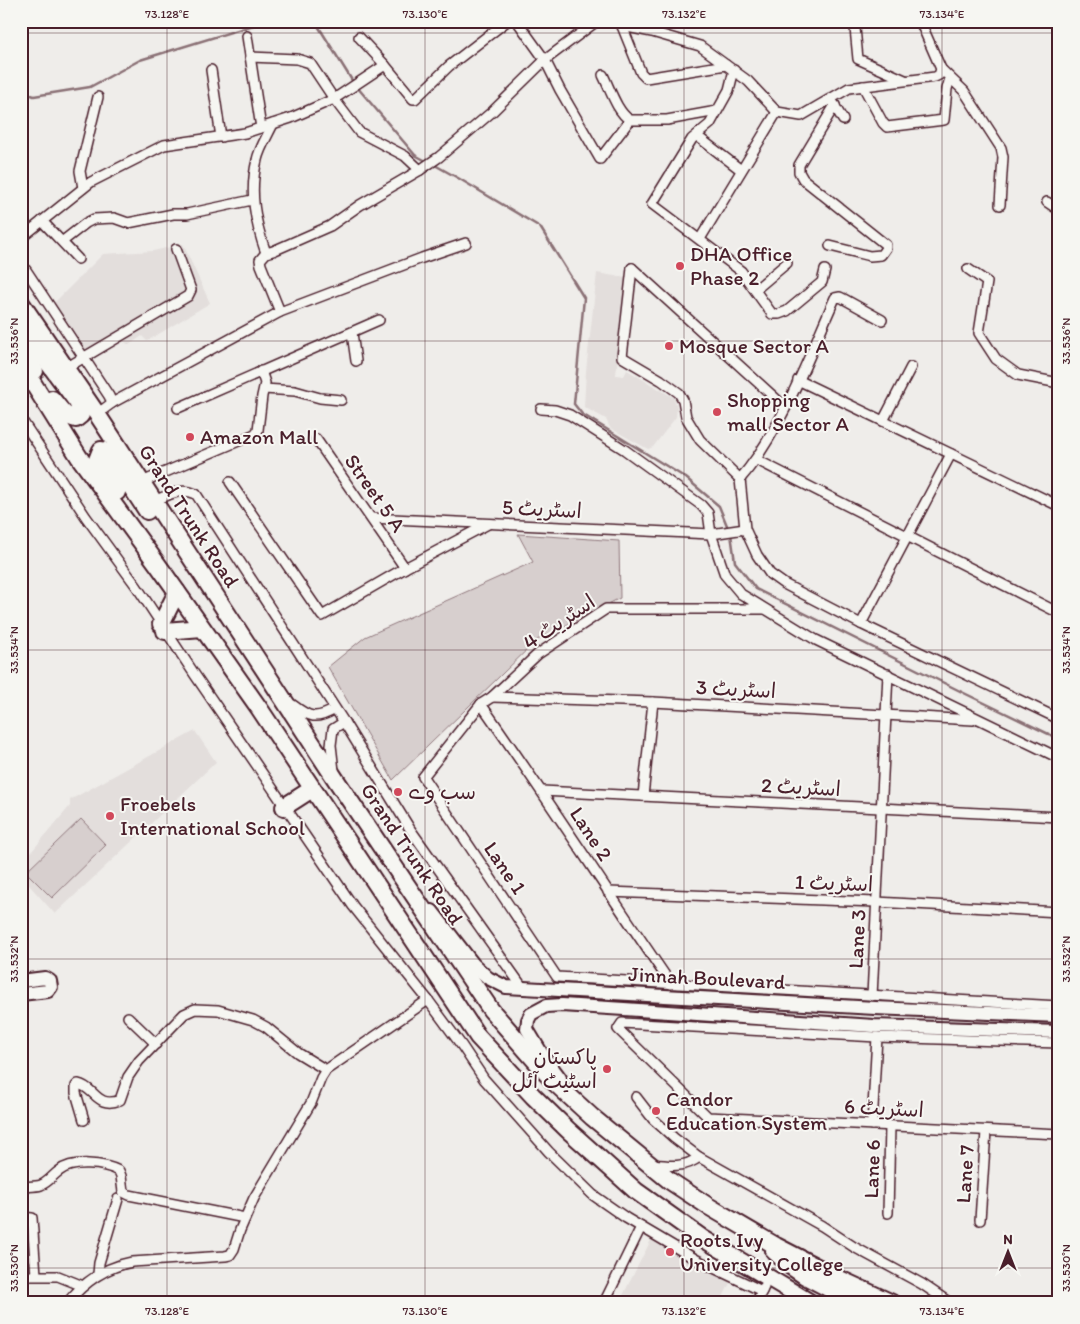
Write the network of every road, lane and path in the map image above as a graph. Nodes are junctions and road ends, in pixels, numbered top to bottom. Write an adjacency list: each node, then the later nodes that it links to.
1 (507, 21): 11 (street)
2 (517, 21): 10 (street)
3 (596, 21): 10 (street)
4 (850, 21): 18 (street)
5 (920, 21): 13 (street)
6 (620, 23): 12 (street); 12 (street)
7 (247, 36): 9 (street)
8 (359, 37): 11 (street)
9 (250, 57): 21 (street); 28 (street)
10 (545, 60): 25 (street); 31 (street)
11 (385, 65): 21 (street)
12 (726, 65): 15 (street)
13 (942, 69): 17 (street); 18 (street)
14 (211, 70): 30 (street)
15 (734, 70): 23 (street); 24 (street)
16 (603, 75): 25 (street)
17 (950, 78): 19 (street); 36 (street)
18 (907, 81): 19 (street)
19 (863, 86): 22 (street)
20 (98, 97): 33 (street)
21 (334, 98): 27 (street); 31 (street)
22 (833, 102): 24 (street); 26 (street); 43 (street)
23 (717, 111): 25 (street); 29 (street)
24 (777, 112): 32 (street)
25 (630, 120)
26 (844, 120)
27 (273, 124): 28 (street); 34 (street)
28 (261, 128): 30 (street)
29 (697, 136): 32 (street); 40 (street)
30 (221, 137): 33 (street)
31 (427, 165): 45 (street)
32 (741, 170): 40 (street)
33 (83, 188): 38 (street)
34 (252, 200): 41 (street); 45 (street)
35 (1047, 202): 37 (street)
36 (1000, 205)
37 (1059, 210)
38 (42, 221): 39 (street); 41 (street)
39 (21, 238)
40 (700, 239): 51 (street)
41 (62, 242): 46 (street)
42 (466, 243): 53 (street)
43 (830, 246)
44 (176, 249): 59 (street)
45 (266, 253): 53 (street)
46 (78, 259)
47 (787, 263): 51 (street)
48 (21, 266): 59 (street)
49 (968, 269): 66 (street)
50 (825, 270): 51 (street)
51 (755, 290)
52 (21, 303): 63 (highway, Grand Trunk Road)
53 (280, 312): 69 (street)
54 (380, 320): 57 (street)
55 (882, 320): 65 (street)
56 (21, 326): 58 (highway)
57 (352, 333): 60 (street); 64 (street)
58 (21, 350)
59 (84, 357): 63 (street); 69 (street)
60 (356, 361)
61 (21, 364): 90 (highway)
62 (911, 367): 75 (street)
63 (66, 368): 73 (highway, Grand Trunk Road)
64 (261, 371): 67 (street); 71 (street)
65 (798, 380): 70 (street); 75 (street)
66 (1059, 383)
67 (264, 389): 68 (street); 80 (street)
68 (341, 400)
69 (112, 403): 73 (street)
70 (785, 407): 78 (street); 79 (street)
71 (178, 408)
72 (541, 409): 87 (street)
73 (98, 414): 80 (highway, Grand Trunk Road)
74 (21, 419): 96 (street)
75 (882, 421): 77 (street)
76 (316, 439): 84 (street, Street 5 A)
77 (951, 454): 83 (street); 88 (street)
78 (757, 460): 79 (street); 88 (street)
79 (740, 479): 86 (street)
80 (142, 482): 82 (highway, Grand Trunk Road)
81 (230, 482): 91 (street)
82 (154, 501): 89 (highway, Grand Trunk Road); 103 (street)
83 (1059, 506)
84 (371, 518): 85 (street, اسٹریٹ 5); 91 (street, Street 5 A)
85 (488, 524): 87 (street, اسٹریٹ 5); 91 (street)
86 (742, 530): 87 (street, اسٹریٹ 5); 95 (street)
87 (716, 534): 93 (street)
88 (907, 537): 94 (street); 95 (street)
89 (193, 560): 90 (highway); 100 (highway, Grand Trunk Road)
90 (158, 565): 92 (highway)
91 (405, 568)
92 (177, 592): 96 (highway); 97 (highway)
93 (764, 609): 98 (street); 99 (street, اسٹریٹ 4)
94 (1059, 613)
95 (862, 624): 105 (street)
96 (163, 627): 97 (highway); 114 (street)
97 (202, 628): 111 (highway)
98 (888, 674): 104 (street, Lane 3); 106 (street)
99 (492, 697): 101 (street, اسٹریٹ 3); 102 (street, اسٹریٹ 4)
100 (282, 698): 103 (street); 110 (highway, Grand Trunk Road)
101 (653, 702): 104 (street, اسٹریٹ 3); 113 (street)
102 (481, 704): 109 (street, اسٹریٹ 4); 112 (street, Lane 2)
103 (335, 709): 107 (street)
104 (886, 714): 106 (street, اسٹریٹ 3); 115 (street, Lane 3)
105 (1059, 719)
106 (978, 720): 108 (street)
107 (344, 722): 110 (street); 123 (street)
108 (1059, 758)
109 (423, 777): 122 (street, Lane 1)
110 (336, 780): 117 (highway, Grand Trunk Road)
111 (312, 789): 114 (highway); 161 (highway)
112 (542, 791): 113 (street, اسٹریٹ 2); 118 (street, Lane 2)
113 (644, 796): 115 (street, اسٹریٹ 2)
114 (284, 808): 128 (street)
115 (881, 808): 116 (street, اسٹریٹ 2); 119 (street, Lane 3)
116 (1059, 818)
117 (402, 877): 123 (street, Jinnah Boulevard); 142 (highway, Grand Trunk Road)
118 (608, 892): 119 (street, اسٹریٹ 1); 122 (street, Lane 2)
119 (876, 902): 120 (street, اسٹریٹ 1); 126 (street, Lane 3)
120 (1059, 912)
121 (21, 981): 125 (street)
122 (671, 984): 127 (street)
123 (523, 988): 124 (street, Jinnah Boulevard)
124 (609, 992): 127 (street, Jinnah Boulevard); 130 (street)
125 (21, 994)
126 (872, 996): 127 (street); 129 (street)
127 (807, 998): 131 (street, Jinnah Boulevard)
128 (428, 1000): 140 (street); 156 (street)
129 (1059, 1006)
130 (618, 1009): 134 (street, Jinnah Boulevard); 142 (street, Jinnah Boulevard)
131 (949, 1011): 132 (street, Jinnah Boulevard); 135 (street)
132 (1059, 1016)
133 (128, 1017): 139 (street)
134 (808, 1027): 135 (street, Jinnah Boulevard); 137 (street); 144 (street, اسٹریٹ 6)
135 (948, 1029): 136 (street, Jinnah Boulevard)
136 (1059, 1032)
137 (877, 1037): 138 (street); 144 (street)
138 (1059, 1043)
139 (156, 1044): 140 (street); 143 (street)
140 (326, 1070): 154 (street)
141 (636, 1097): 148 (street)
142 (592, 1117): 149 (highway, Grand Trunk Road)
143 (84, 1120)
144 (872, 1125): 145 (street, اسٹریٹ 6)
145 (890, 1126): 146 (street, اسٹریٹ 6); 152 (street, Lane 6)
146 (986, 1131): 147 (street, اسٹریٹ 6); 155 (street, Lane 7)
147 (1059, 1134)
148 (699, 1157): 149 (street); 170 (street)
149 (648, 1164): 157 (highway, Grand Trunk Road)
150 (21, 1186): 154 (street)
151 (118, 1199): 158 (street)
152 (888, 1213)
153 (21, 1216): 159 (street)
154 (245, 1218): 158 (street)
155 (980, 1220)
156 (641, 1227): 161 (street); 165 (street)
157 (756, 1234): 168 (highway); 169 (highway, Grand Trunk Road)
158 (98, 1274): 162 (street)
159 (36, 1275): 160 (street); 162 (street)
160 (21, 1276)
161 (767, 1283): 163 (street); 166 (highway); 167 (highway)
162 (83, 1286): 164 (street)
163 (759, 1302)
164 (67, 1303)
165 (604, 1303)
166 (811, 1303)
167 (824, 1303)
168 (856, 1303)
169 (892, 1303)
170 (950, 1303)

